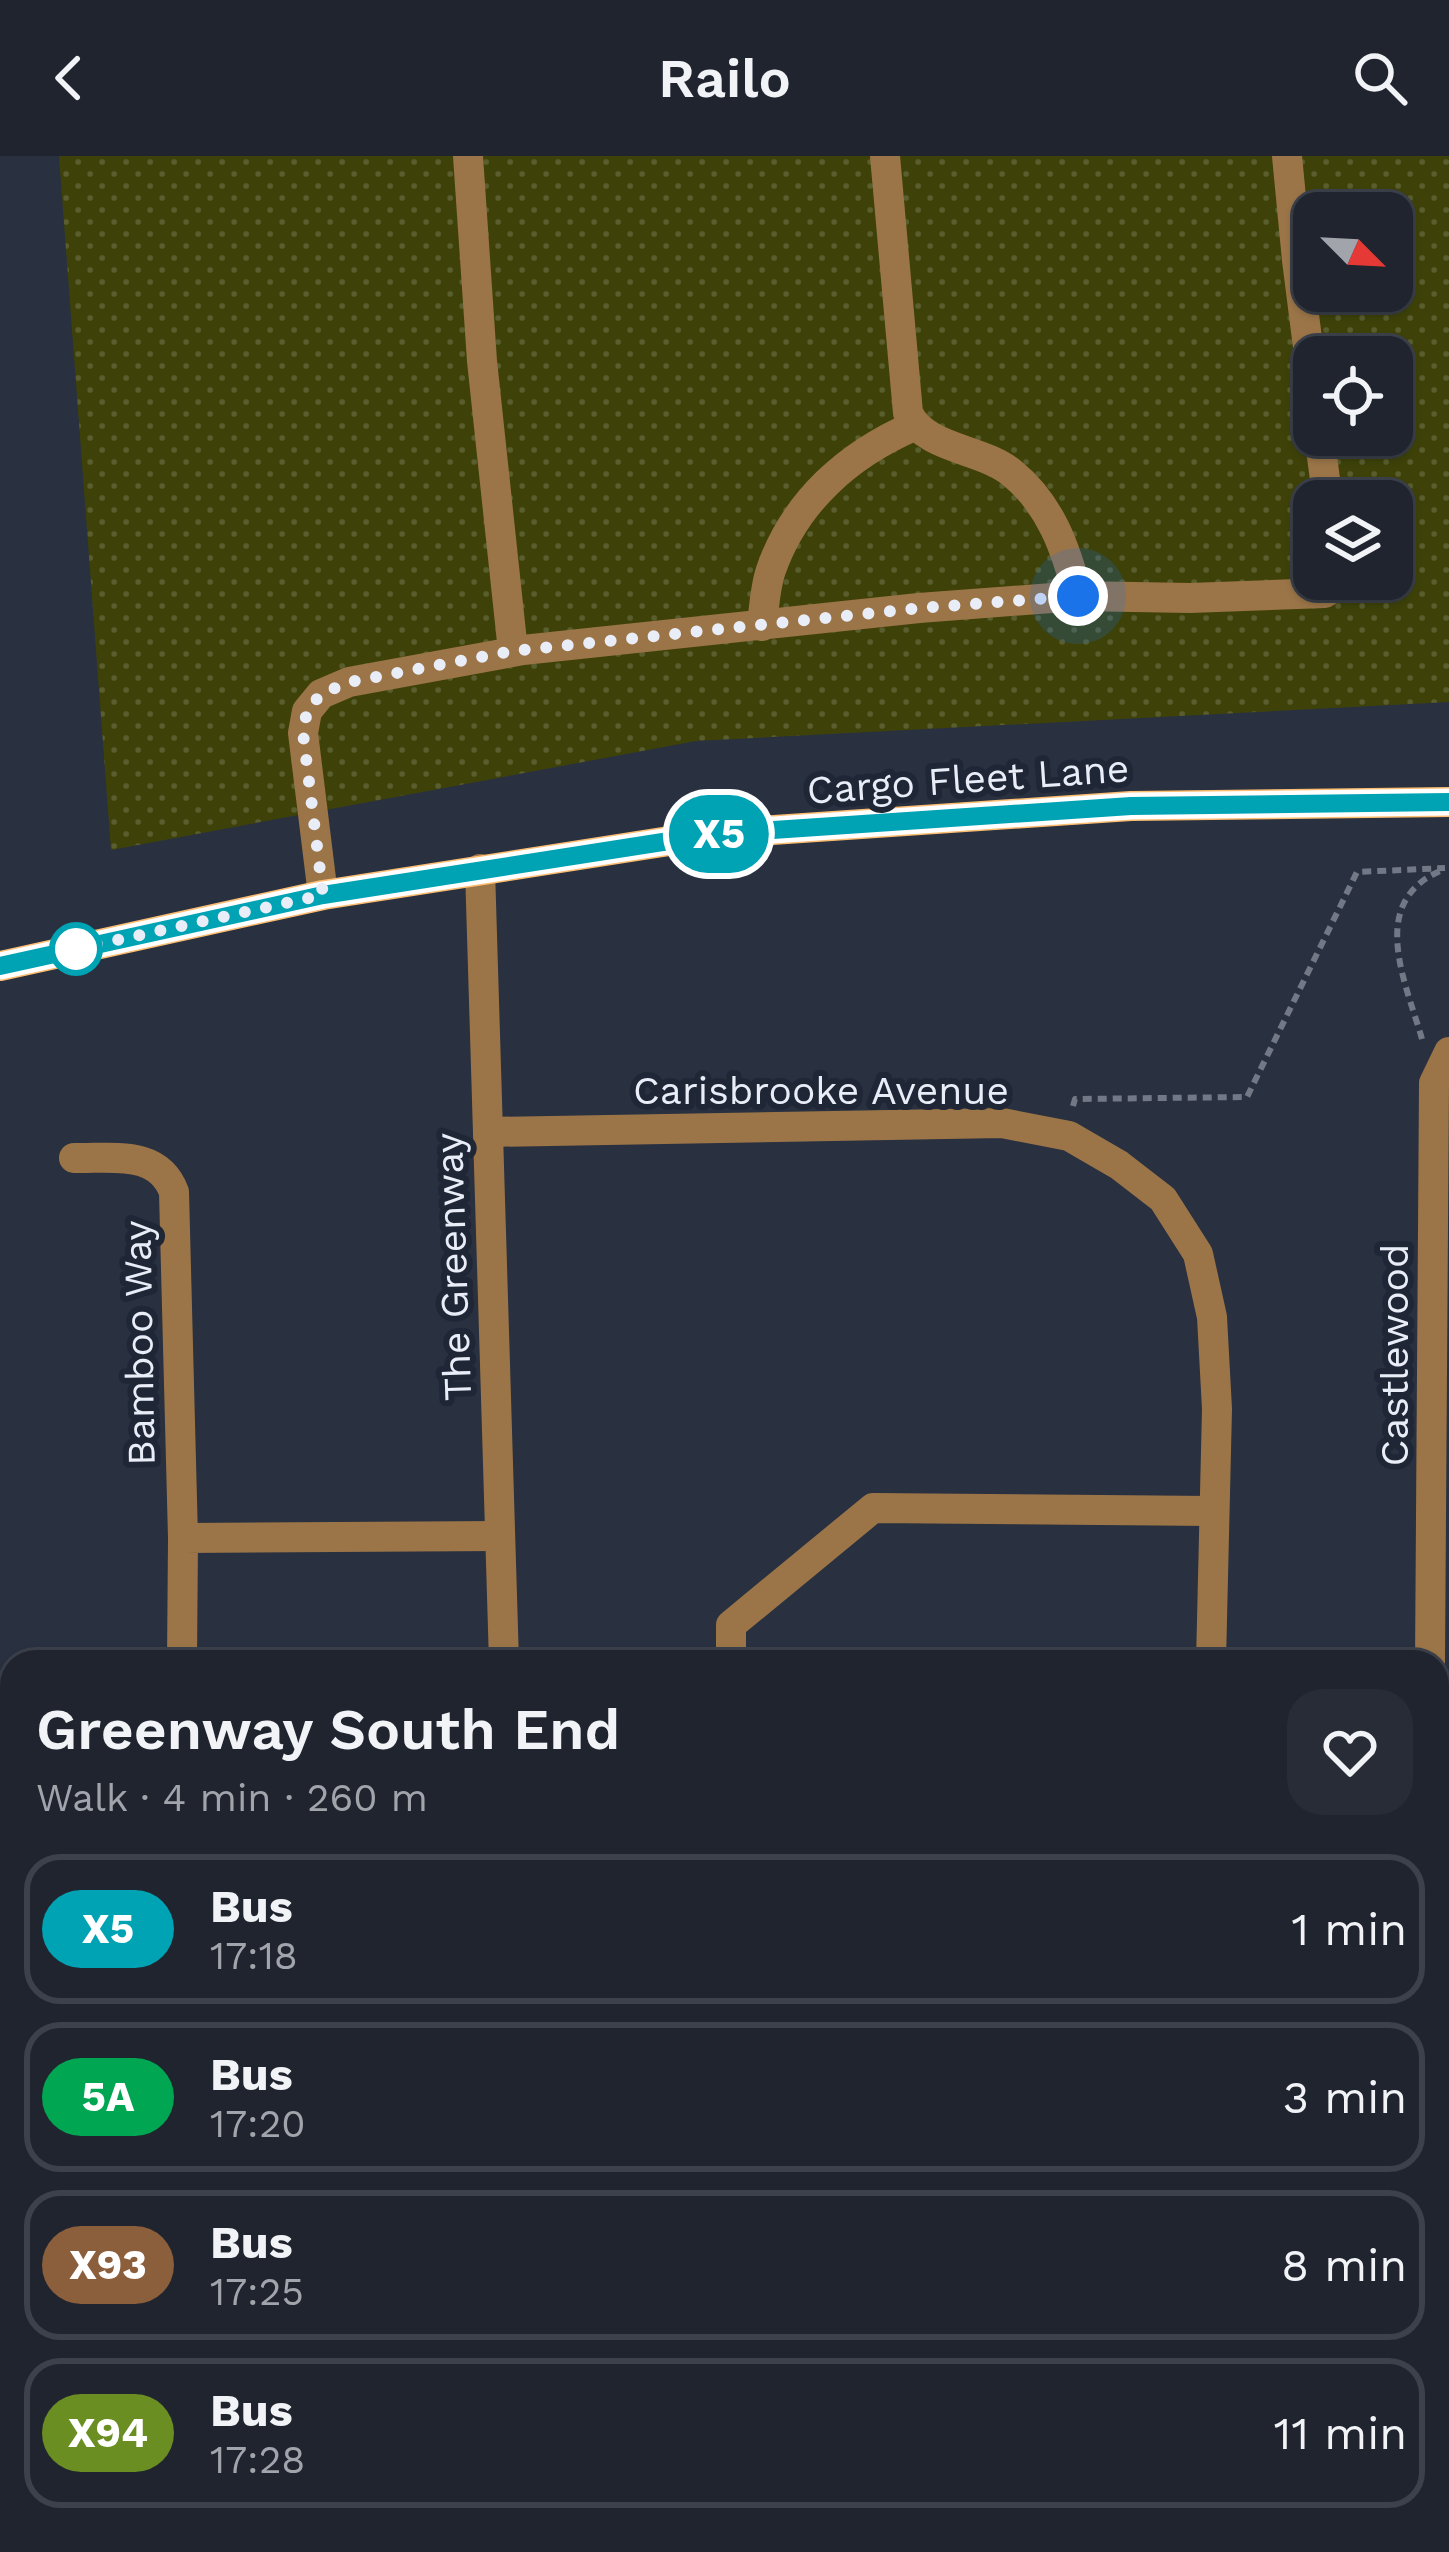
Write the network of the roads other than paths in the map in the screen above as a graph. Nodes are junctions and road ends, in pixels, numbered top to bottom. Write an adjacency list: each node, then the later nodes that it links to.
1 (469, 156): 9 (street)
2 (885, 156): 5 (street)
3 (1287, 156): 4 (street)
4 (1307, 336)
5 (914, 426): 7 (street); 8 (street)
6 (1293, 594): 7 (street)
7 (1078, 596): 8 (street)
8 (761, 626): 9 (street)
9 (513, 651): 12 (street)
10 (1449, 802): 11 (main road, Cargo Fleet Lane)
11 (480, 869): 12 (main road, Cargo Fleet Lane); 15 (street, The Greenway)
12 (323, 895): 13 (main road, Cargo Fleet Lane)
13 (0, 966)
14 (1449, 1052): 17 (street, Castlewood)
15 (488, 1132): 18 (street, Carisbrooke Avenue); 19 (street, The Greenway)
16 (74, 1157): 20 (street, Bamboo Way)
17 (1442, 1301): 25 (street, Castlewood)
18 (1213, 1510): 23 (street); 24 (street, Carisbrooke Avenue)
19 (500, 1536): 20 (street); 22 (street, The Greenway)
20 (183, 1538): 21 (street, Bamboo Way)
21 (182, 1650)
22 (504, 1650)
23 (731, 1650)
24 (1211, 1650)
25 (1430, 1650)

